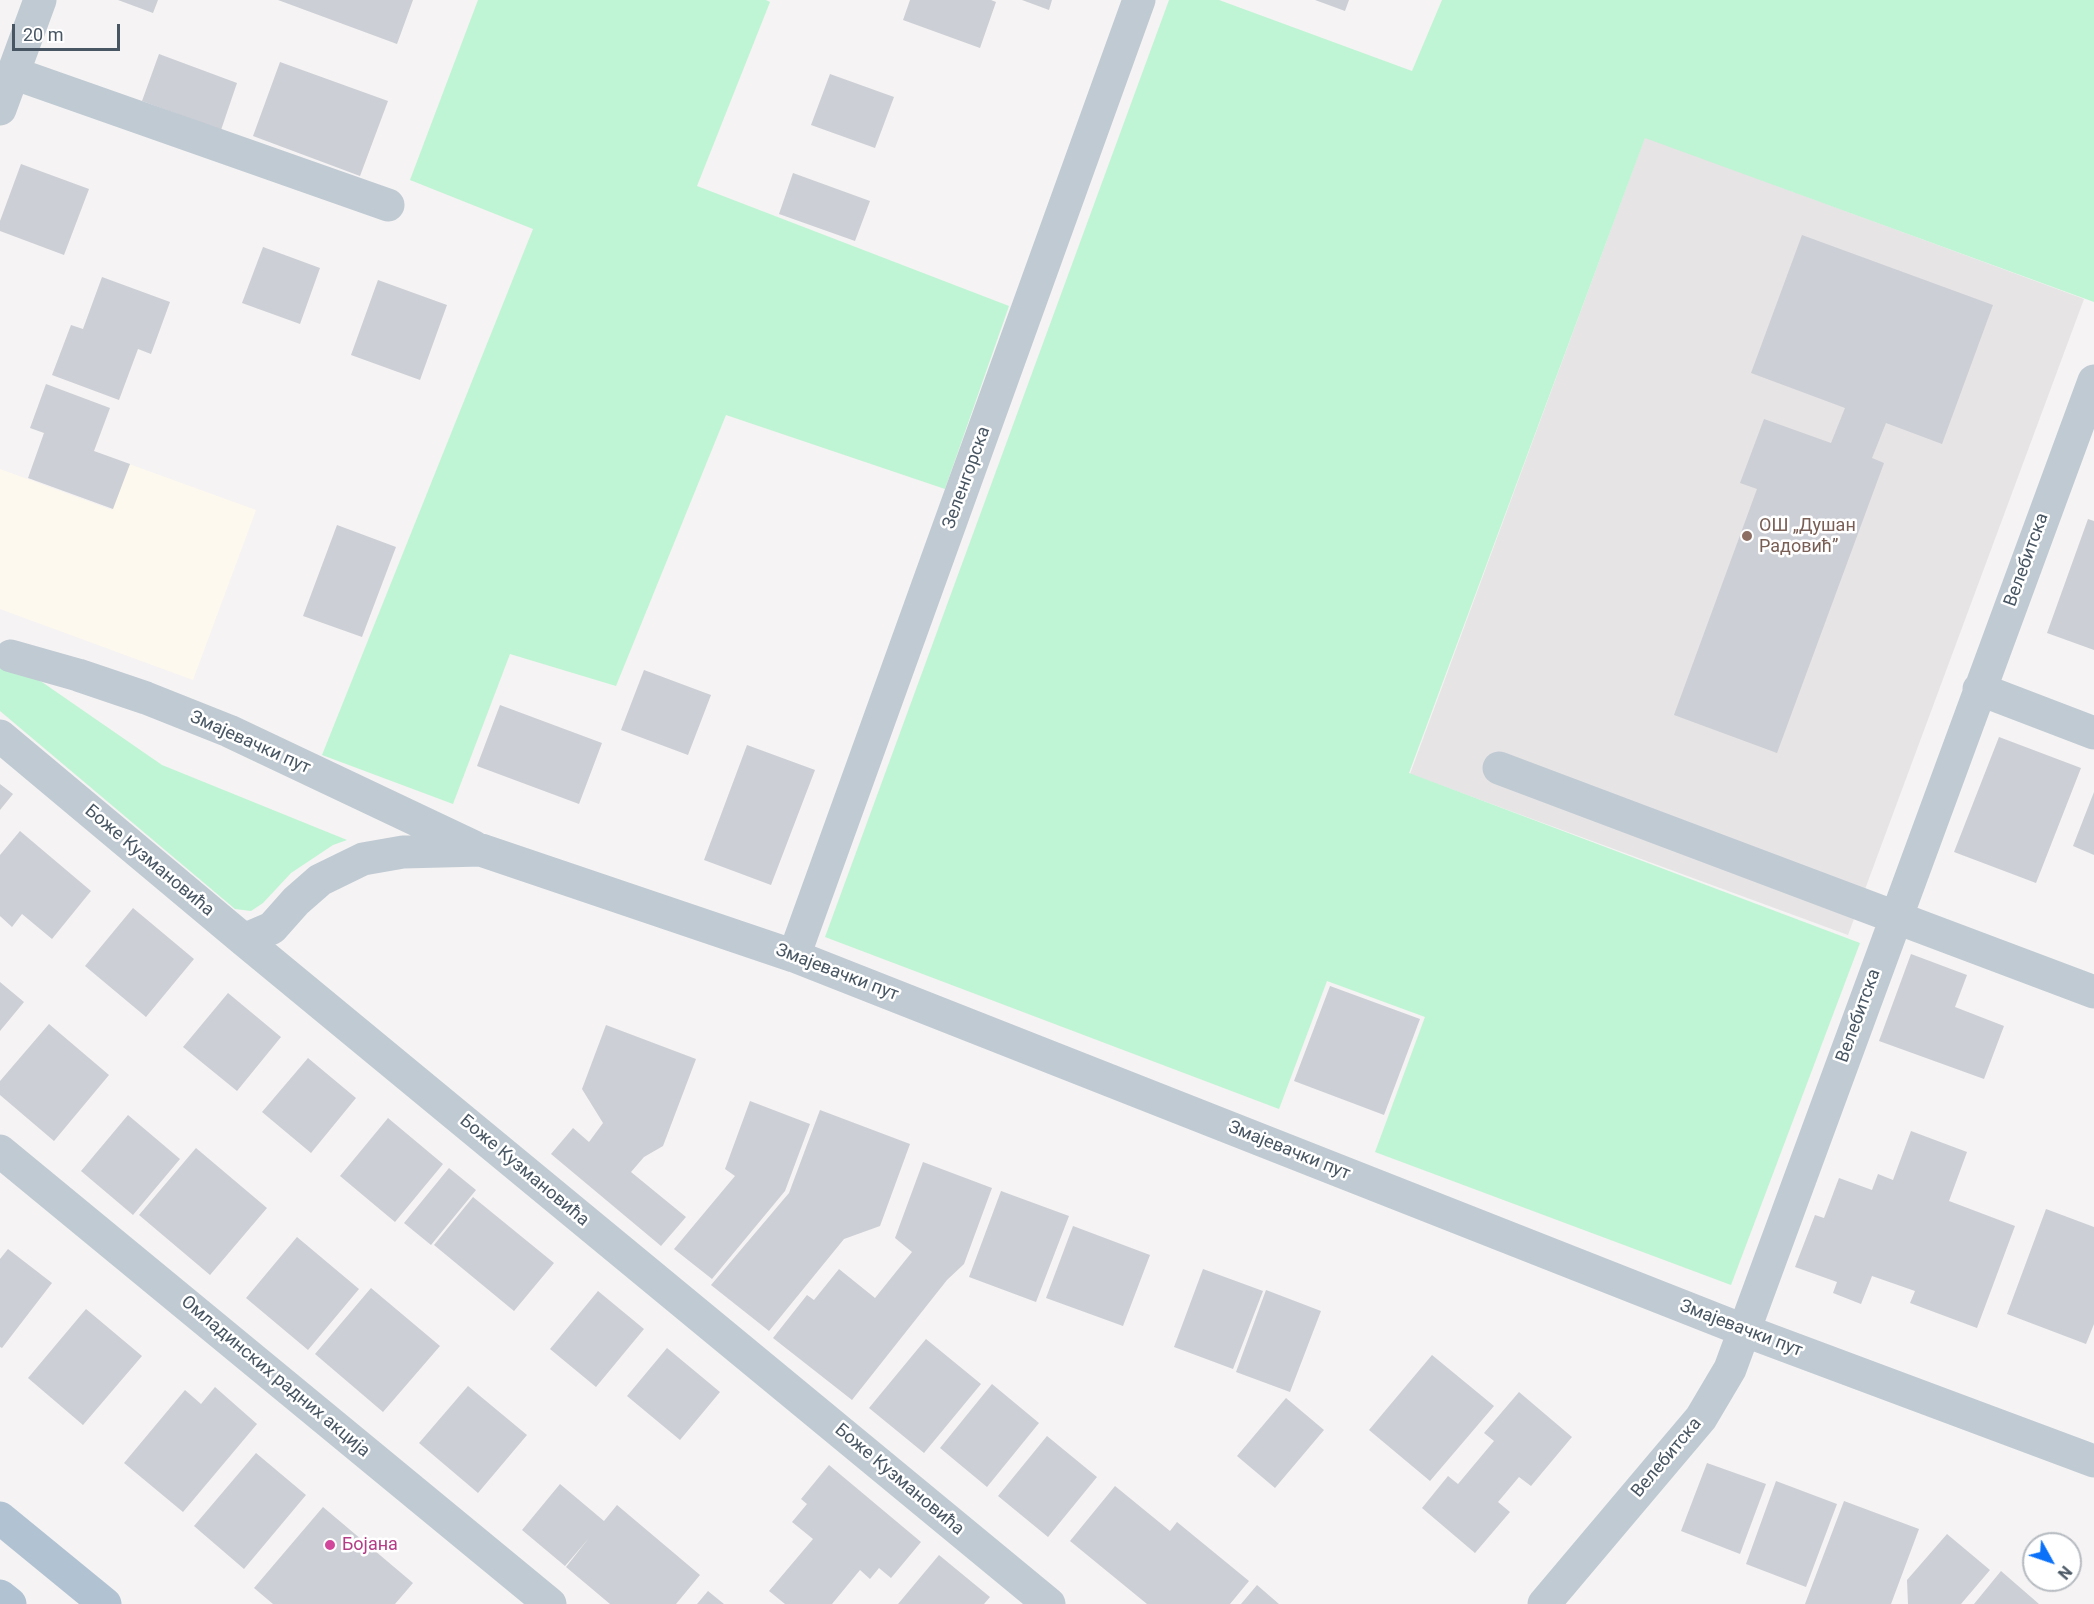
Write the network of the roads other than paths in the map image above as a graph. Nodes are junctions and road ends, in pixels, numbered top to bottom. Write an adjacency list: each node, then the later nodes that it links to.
1 (40, 0): 3 (street)
2 (1139, 0): 15 (street, Зеленгорска)
3 (13, 73): 4 (street); 5 (street)
4 (0, 109)
5 (388, 205)
6 (2094, 381): 8 (street, Велебитска)
7 (11, 656): 12 (street, Змајевачки пут)
8 (1979, 689): 9 (street); 13 (street, Велебитска)
9 (2094, 733)
10 (0, 736): 14 (street, Боже Кузмановића)
11 (1499, 768): 13 (street)
12 (481, 850): 14 (street, Змајевачки пут); 15 (street, Змајевачки пут)
13 (1895, 918): 16 (street); 18 (street, Велебитска)
14 (244, 940): 25 (street, Боже Кузмановића)
15 (794, 956): 18 (street, Змајевачки пут)
16 (2094, 992)
17 (0, 1151): 24 (street, Омладинских радних акција)
18 (1743, 1330): 19 (street, Змајевачки пут); 26 (street, Велебитска)
19 (2094, 1461)
20 (0, 1518): 23 (main road)
21 (0, 1596): 22 (main road)
22 (10, 1604)
23 (105, 1604)
24 (550, 1604)
25 (1049, 1604)
26 (1544, 1604)

